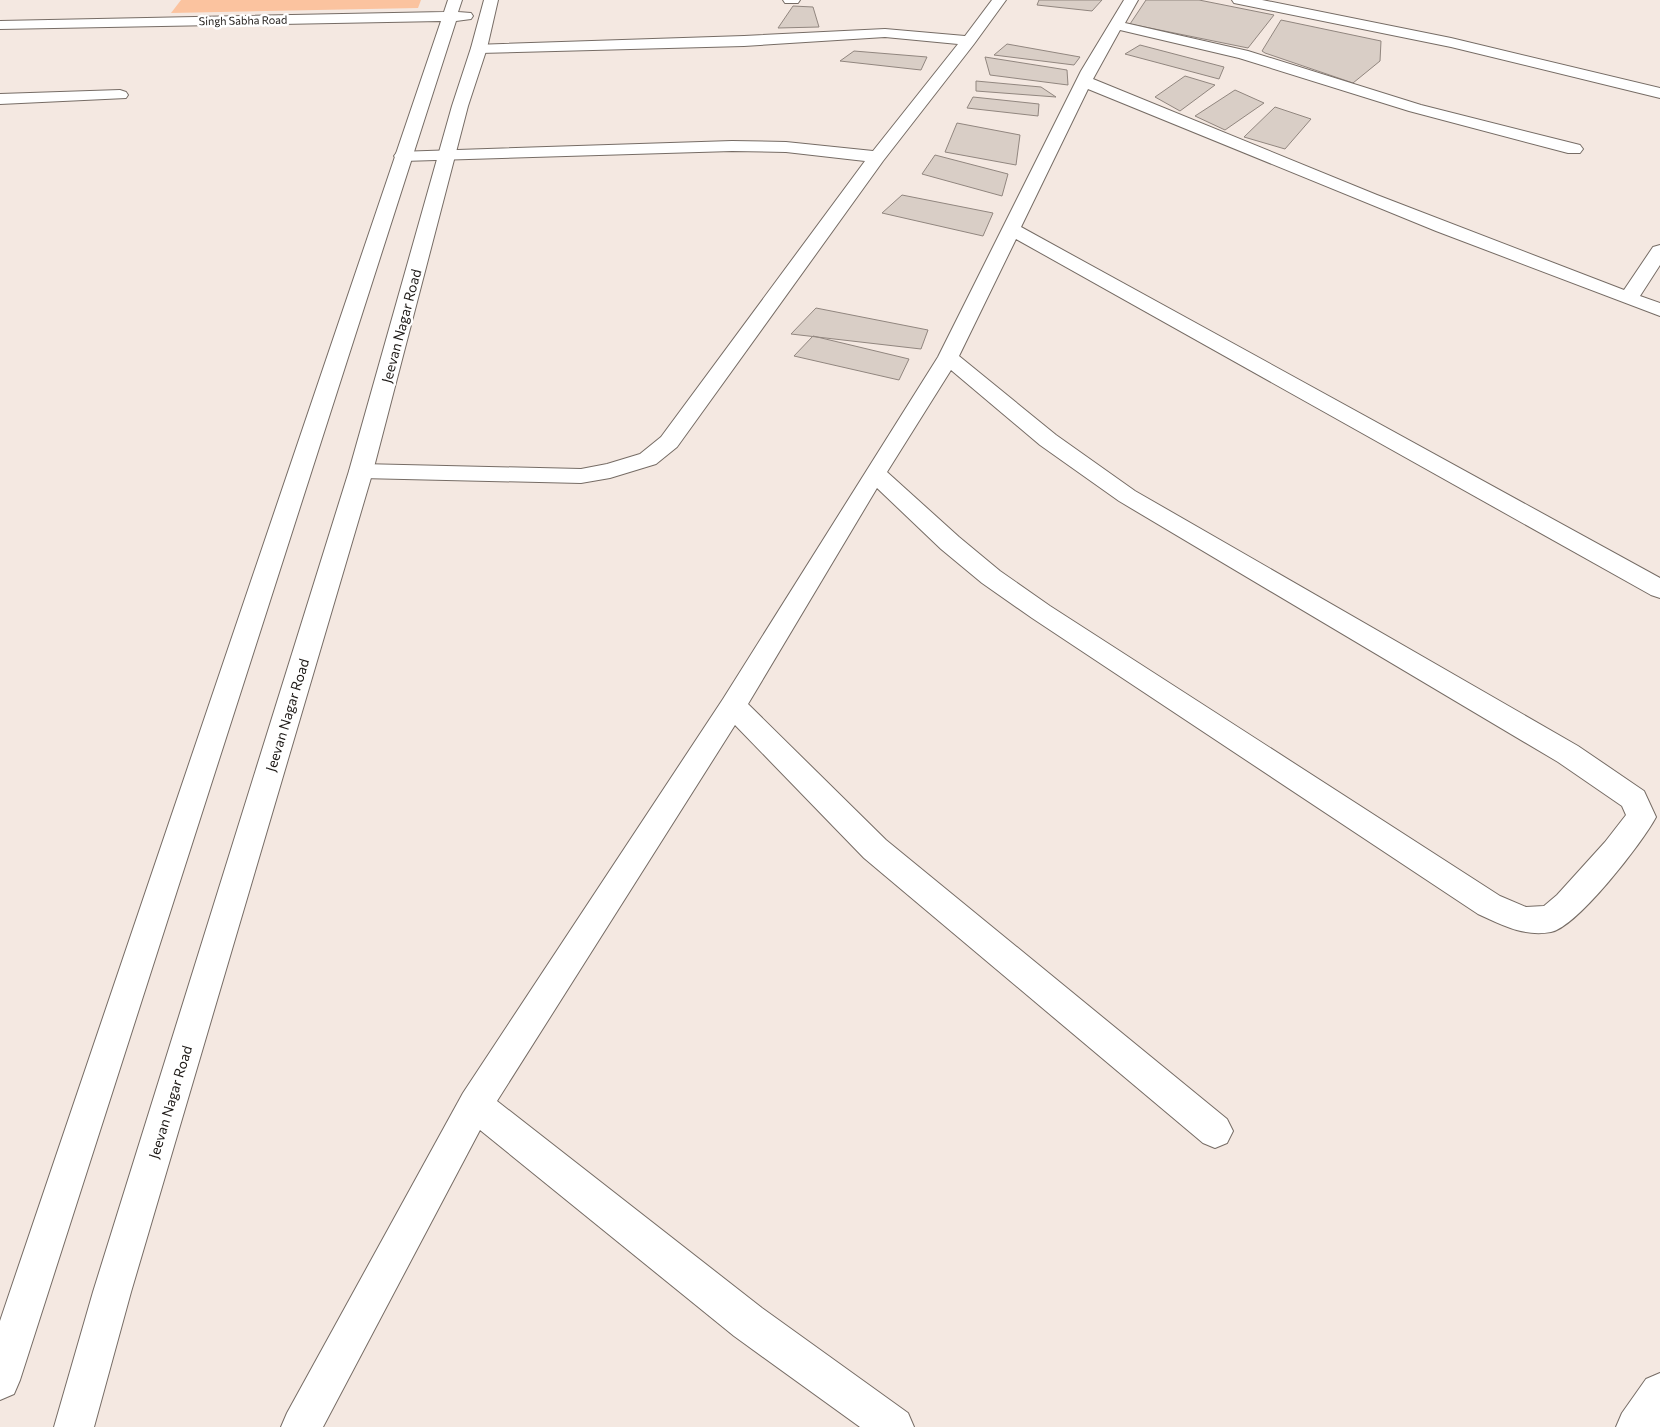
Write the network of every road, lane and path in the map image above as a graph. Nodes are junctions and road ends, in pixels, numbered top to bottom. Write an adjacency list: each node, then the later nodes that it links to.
1 (999, 0): 9 (street)
2 (1131, 0): 7 (street)
3 (1239, 0): 11 (street)
4 (449, 15): 5 (street, Singh Sabha Road); 6 (street, Singh Sabha Road); 8 (street, Singh Sabha Road); 16 (street)
5 (484, 23): 9 (street, Singh Sabha Road); 15 (street, Jeevan Nagar Road)
6 (0, 25)
7 (1116, 26): 10 (street); 14 (street)
8 (0, 39)
9 (969, 41): 17 (street)
10 (1084, 81): 18 (street); 20 (street)
11 (1660, 93)
12 (120, 95): 13 (street)
13 (0, 99)
14 (1574, 149)
15 (447, 155): 16 (street); 17 (street); 23 (street, Jeevan Nagar Road)
16 (402, 156): 29 (street)
17 (877, 157): 23 (street)
18 (1012, 229): 22 (street); 25 (street)
19 (1660, 251): 20 (street)
20 (1628, 298): 21 (street)
21 (1660, 310)
22 (948, 357): 24 (street); 24 (street)
23 (361, 471): 31 (street, Jeevan Nagar Road)
24 (875, 473): 26 (street)
25 (1660, 588)
26 (733, 706): 27 (street); 28 (street)
27 (475, 1105): 32 (street); 33 (street)
28 (1215, 1131)
29 (0, 1380)
30 (1660, 1393): 34 (street)
31 (74, 1427)
32 (301, 1427)
33 (894, 1427)
34 (1636, 1427)

